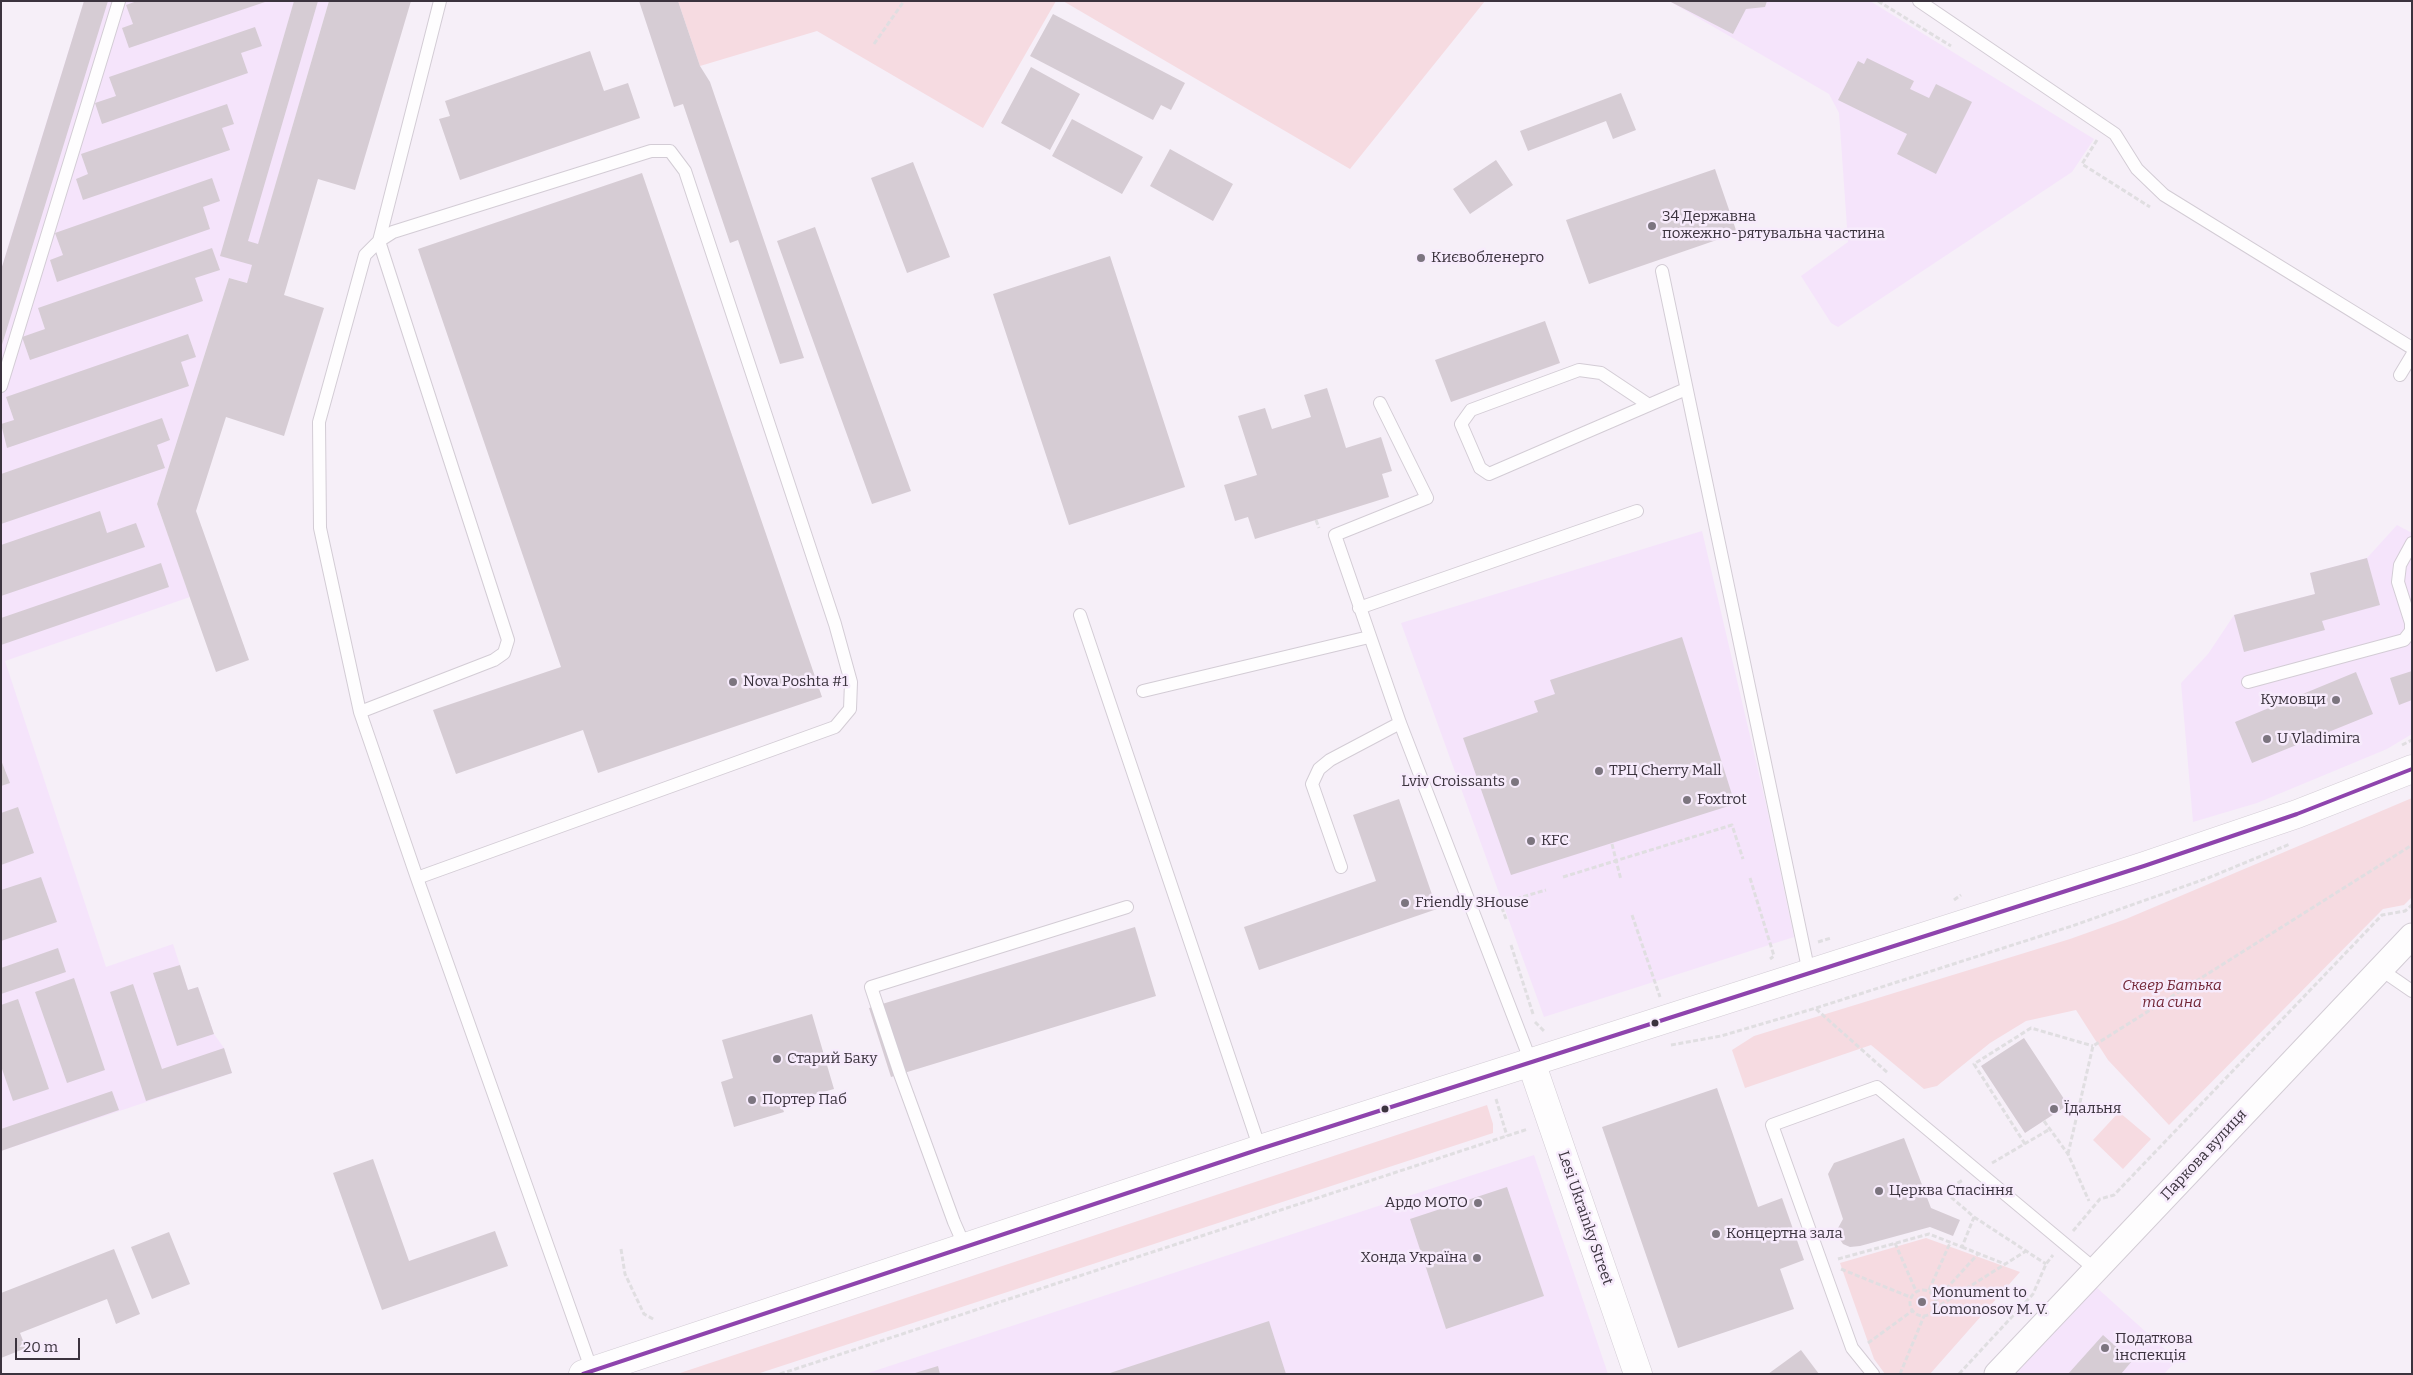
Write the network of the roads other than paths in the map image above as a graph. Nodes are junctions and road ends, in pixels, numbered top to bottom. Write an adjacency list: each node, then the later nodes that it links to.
1 (119, 1): 9 (lane)
2 (440, 1): 4 (lane)
3 (1919, 1): 6 (lane)
4 (379, 241): 20 (lane); 20 (lane); 24 (lane)
5 (1662, 271): 10 (lane)
6 (2412, 348)
7 (2412, 355): 8 (lane)
8 (2400, 375)
9 (1, 386)
10 (1686, 389): 12 (lane); 28 (lane)
11 (1380, 403): 15 (lane)
12 (1648, 405): 12 (lane)
13 (1637, 512): 15 (lane)
14 (2412, 543): 18 (lane)
15 (1360, 608): 17 (lane)
16 (1080, 615): 31 (lane)
17 (1369, 636): 19 (lane); 21 (lane)
18 (2248, 682)
19 (1143, 691)
20 (360, 712): 24 (lane)
21 (1400, 723): 23 (lane); 30 (lane)
22 (2412, 769): 28 (main road)
23 (1341, 867)
24 (417, 878): 34 (lane)
25 (1127, 907): 32 (lane)
26 (2412, 936): 27 (street, Паркова вулиця)
27 (2380, 969): 29 (lane); 33 (street, Паркова вулиця)
28 (1810, 973): 30 (main road)
29 (2412, 991)
30 (1531, 1062): 31 (main road); 35 (main road, Lesi Ukrainky Street)
31 (1260, 1149): 32 (main road)
32 (965, 1247): 34 (main road)
33 (2096, 1270): 36 (lane); 37 (street, Паркова вулиця)
34 (587, 1372)
35 (1638, 1374)
36 (1873, 1374)
37 (1997, 1374)

